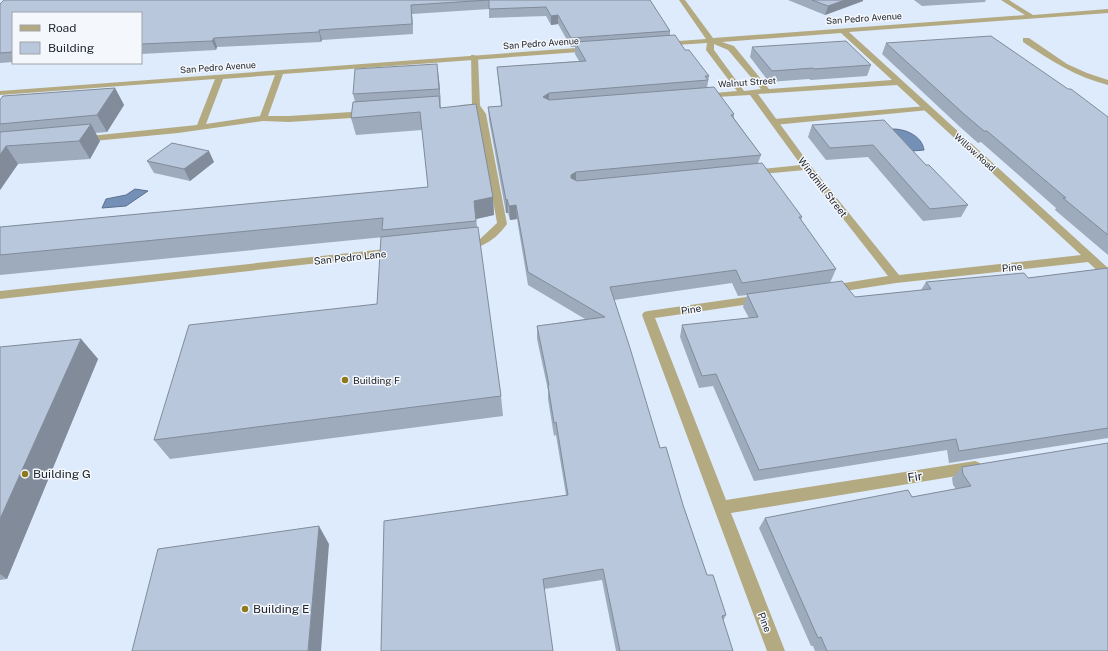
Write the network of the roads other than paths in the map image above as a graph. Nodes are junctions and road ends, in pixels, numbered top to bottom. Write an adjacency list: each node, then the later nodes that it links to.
1 (682, 0): 7 (street)
2 (1004, 0): 4 (street)
3 (1108, 11): 4 (street, San Pedro Avenue)
4 (1031, 16): 5 (street, San Pedro Avenue)
5 (842, 30): 7 (street, San Pedro Avenue); 13 (street, Willow Road)
6 (1026, 40): 14 (street)
7 (711, 41): 8 (street, San Pedro Avenue); 15 (street); 16 (street)
8 (656, 44)
9 (601, 48): 10 (street, San Pedro Avenue)
10 (474, 57): 11 (street, San Pedro Avenue); 20 (street)
11 (280, 72): 12 (street, San Pedro Avenue); 24 (street)
12 (220, 76): 18 (street, San Pedro Avenue); 26 (street)
13 (899, 82): 15 (street, Walnut Street); 22 (street, Willow Road)
14 (1108, 83)
15 (766, 91): 17 (street, Walnut Street)
16 (742, 92): 17 (street, Walnut Street); 19 (street, Walnut Street)
17 (752, 92): 25 (street, Windmill Street)
18 (0, 93)
19 (696, 96)
20 (476, 106): 21 (street); 30 (street)
21 (453, 107)
22 (926, 108): 25 (street); 32 (street, Willow Road)
23 (375, 113): 24 (street)
24 (263, 118): 26 (street)
25 (774, 122): 28 (street, Windmill Street)
26 (200, 127): 27 (street)
27 (70, 140)
28 (807, 167): 29 (street); 34 (street, Windmill Street)
29 (746, 174)
30 (459, 246)
31 (403, 252): 36 (street, San Pedro Lane)
32 (1091, 258): 33 (street, Willow Road); 34 (street, Pine)
33 (1108, 274)
34 (896, 279): 35 (street, Pine)
35 (818, 290)
36 (0, 295)
37 (772, 297): 39 (street, Pine)
38 (990, 464): 39 (street, Fir)
39 (722, 508): 40 (street, Pine)
40 (776, 651)

